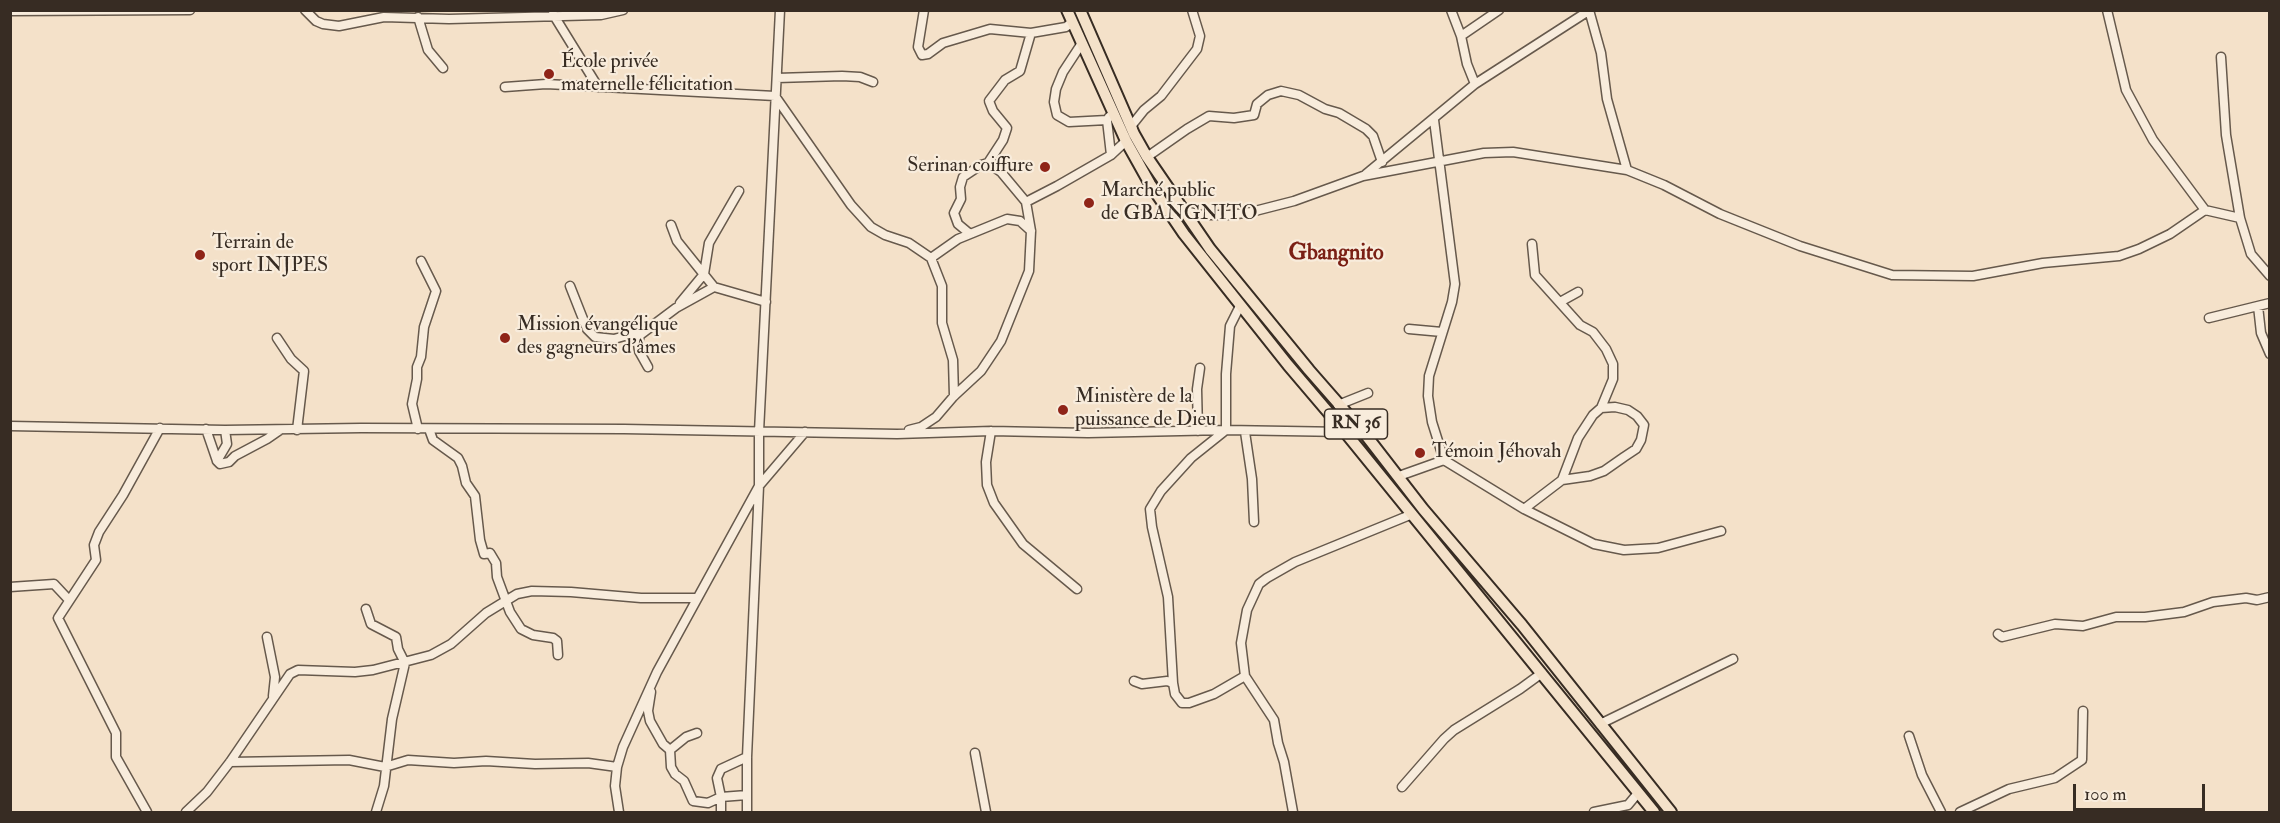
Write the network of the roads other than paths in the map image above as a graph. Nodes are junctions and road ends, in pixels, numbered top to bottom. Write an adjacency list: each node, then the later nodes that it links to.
1 (190, 10): 14 (street)
2 (305, 10): 16 (street)
3 (623, 10): 15 (street)
4 (780, 10): 23 (street)
5 (924, 10): 18 (street)
6 (1067, 10): 17 (main road, RN 36)
7 (1080, 10): 31 (main road, RN 36)
8 (1192, 10): 31 (street)
9 (1451, 10): 19 (street)
10 (1499, 10): 19 (street)
11 (1589, 10): 25 (street); 37 (street)
12 (2107, 10): 42 (street)
13 (10, 11): 14 (street)
14 (41, 11)
15 (552, 13): 16 (street); 27 (street)
16 (418, 17): 22 (street)
17 (1072, 22): 18 (street); 20 (main road, RN 36)
18 (1031, 33): 35 (street)
19 (1461, 36): 25 (street)
20 (1082, 43): 29 (main road, RN 36); 29 (street)
21 (2221, 57): 43 (street)
22 (443, 68)
23 (777, 78): 24 (street); 28 (street)
24 (873, 82)
25 (1475, 84): 30 (street)
26 (505, 87): 27 (street)
27 (598, 87): 28 (street)
28 (775, 96): 48 (street); 55 (street)
29 (1110, 116): 31 (main road, RN 36); 32 (street)
30 (1434, 120): 34 (street); 36 (street)
31 (1130, 137): 32 (street); 33 (main road, RN 36); 58 (main road, RN 36)
32 (1111, 154): 40 (street)
33 (1147, 157): 34 (street); 41 (main road, RN 36)
34 (1382, 162): 38 (street)
35 (988, 163): 40 (street); 46 (street)
36 (1440, 163): 37 (street); 38 (street); 63 (street)
37 (1627, 170): 42 (street)
38 (1363, 176): 41 (street)
39 (739, 191): 50 (street)
40 (1026, 202): 45 (street)
41 (1183, 210): 71 (main road, RN 36)
42 (2205, 210): 43 (street)
43 (2240, 218): 51 (street)
44 (671, 225): 50 (street)
45 (1030, 231): 46 (street); 70 (street)
46 (970, 234): 48 (street)
47 (1532, 244): 56 (street)
48 (931, 258): 70 (street)
49 (421, 261): 78 (street)
50 (704, 274): 53 (street); 60 (street)
51 (2270, 276)
52 (570, 286): 64 (street)
53 (714, 287): 55 (street); 60 (street)
54 (1578, 292): 56 (street)
55 (766, 302): 86 (street)
56 (1560, 302): 72 (street)
57 (2270, 303): 59 (street)
58 (1240, 306): 73 (main road, RN 36); 82 (street)
59 (2258, 306): 61 (street); 66 (street)
60 (676, 308): 64 (street)
61 (2209, 318)
62 (1409, 329): 63 (street)
63 (1442, 332): 91 (street)
64 (640, 335): 67 (street)
65 (277, 338): 81 (street)
66 (2270, 354)
67 (648, 367)
68 (1200, 368): 85 (street)
69 (1368, 393): 71 (street)
70 (954, 396): 90 (street)
71 (1338, 405): 93 (main road, RN 36)
72 (1602, 408): 94 (street); 94 (street)
73 (1331, 417): 83 (street); 89 (main road, RN 36)
74 (10, 426): 75 (street)
75 (160, 428): 76 (street); 104 (street)
76 (206, 429): 80 (street); 92 (street)
77 (280, 429): 80 (street); 81 (street); 92 (street)
78 (418, 429): 79 (street); 81 (street)
79 (429, 429): 86 (street); 105 (street)
80 (225, 430): 92 (street)
81 (297, 430)
82 (1226, 430): 85 (street); 88 (street); 116 (street)
83 (1323, 430): 88 (street); 89 (street)
84 (992, 431): 85 (street); 90 (street); 101 (street)
85 (1198, 431)
86 (759, 432): 87 (street); 95 (street)
87 (805, 432): 90 (street); 95 (street)
88 (1245, 432): 98 (street)
89 (1345, 432): 97 (main road, RN 36)
90 (897, 434)
91 (1443, 460): 93 (street); 96 (street)
92 (217, 461)
93 (1399, 476): 120 (main road, RN 36)
94 (1562, 480): 96 (street)
95 (759, 486): 103 (street); 126 (street)
96 (1524, 509): 99 (street)
97 (1410, 514): 113 (main road, RN 36); 114 (street)
98 (1254, 522)
99 (1721, 531)
100 (10, 587): 104 (street)
101 (1077, 589)
102 (2270, 597): 107 (street)
103 (696, 598): 105 (street); 112 (street)
104 (69, 600): 134 (street)
105 (506, 601): 109 (street); 111 (street)
106 (366, 609): 111 (street)
107 (1998, 634)
108 (267, 637): 117 (street)
109 (558, 655)
110 (1733, 659): 120 (street)
111 (405, 663): 117 (street); 129 (street)
112 (657, 672): 118 (street); 121 (street)
113 (1542, 673): 130 (street); 131 (main road, RN 36)
114 (1245, 676): 116 (street); 141 (street)
115 (1134, 681): 116 (street)
116 (1173, 683)
117 (273, 700): 127 (street)
118 (648, 711): 121 (street); 124 (street)
119 (2083, 711): 146 (street)
120 (1600, 724): 144 (main road, RN 36)
121 (631, 728): 128 (street)
122 (697, 733): 124 (street)
123 (1909, 736): 145 (street)
124 (670, 750): 133 (street)
125 (975, 753): 140 (street)
126 (747, 757): 132 (street); 133 (street)
127 (230, 762): 129 (street); 135 (street)
128 (617, 766): 129 (street); 137 (street)
129 (385, 767): 136 (street)
130 (1402, 787)
131 (1638, 793): 142 (street); 143 (main road, RN 36)
132 (747, 795): 133 (street); 139 (street)
133 (721, 796): 138 (street)
134 (147, 813)
135 (186, 813)
136 (376, 813)
137 (620, 813)
138 (721, 813)
139 (747, 813)
140 (986, 813)
141 (1293, 813)
142 (1594, 813)
143 (1654, 813)
144 (1671, 813)
145 (1941, 813)
146 (1960, 813)

